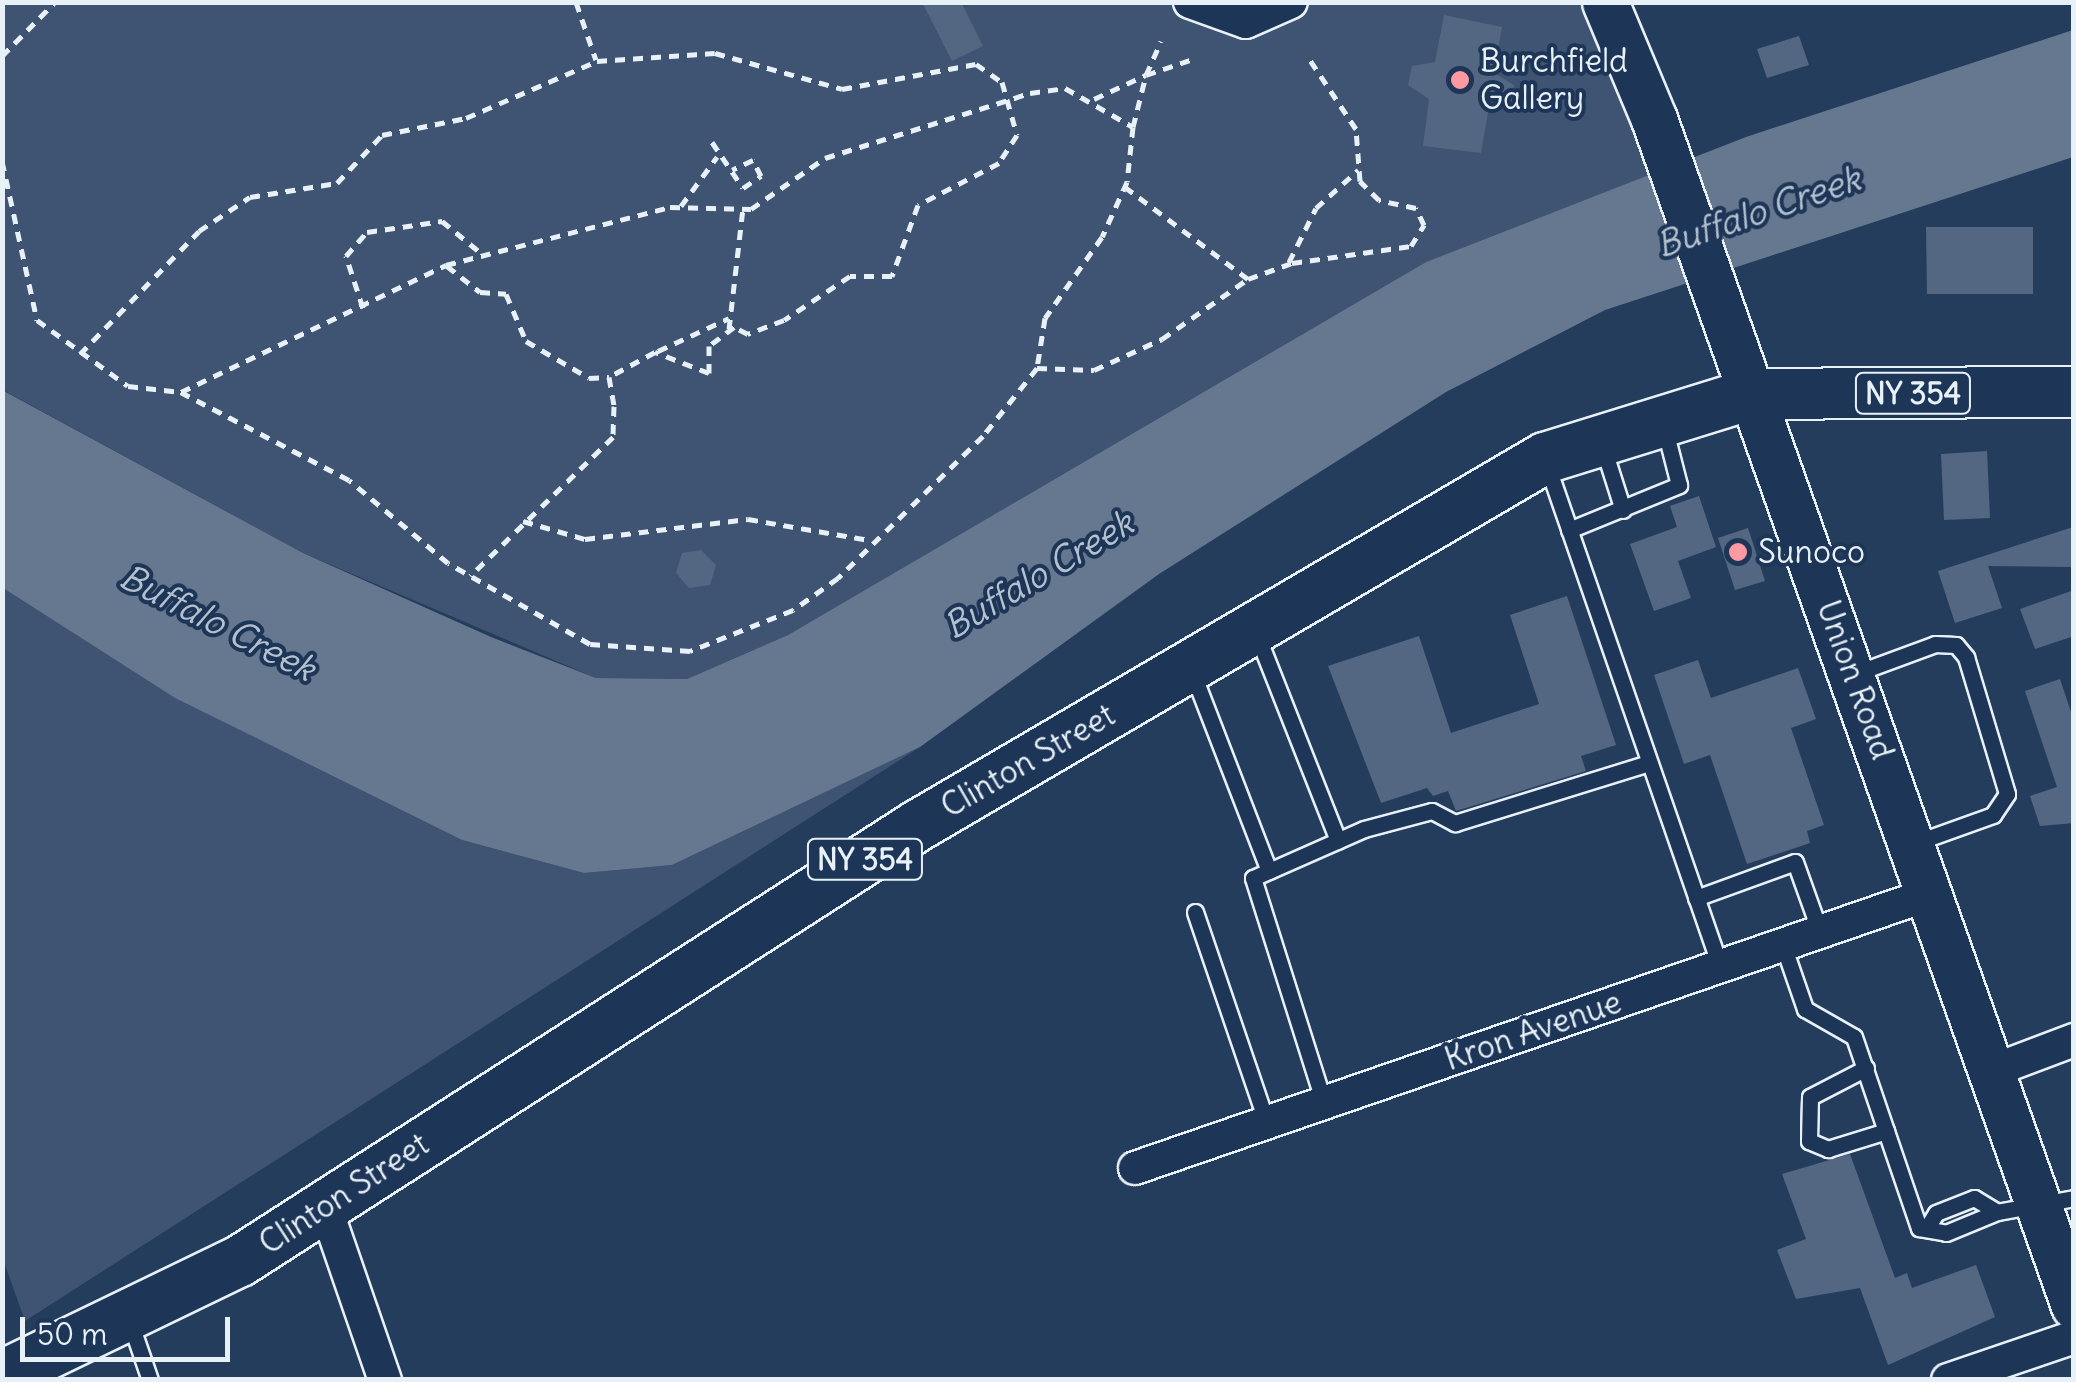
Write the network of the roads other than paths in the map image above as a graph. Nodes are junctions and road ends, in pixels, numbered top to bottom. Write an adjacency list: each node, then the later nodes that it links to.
1 (1190, 2): 2 (street)
2 (1291, 2)
3 (1604, 2): 5 (main road, Union Road)
4 (2074, 392): 5 (main road, Clinton Street / NY 354)
5 (1752, 394): 6 (main road, Clinton Street / NY 354); 13 (main road, Union Road)
6 (1663, 422): 7 (main road, Clinton Street / NY 354); 9 (lane)
7 (1601, 441): 8 (main road, Clinton Street / NY 354); 9 (lane)
8 (1545, 458): 10 (lane); 11 (main road, Clinton Street / NY 354)
9 (1623, 510): 10 (lane)
10 (1569, 530): 14 (lane)
11 (1254, 628): 12 (main road, Clinton Street / NY 354); 15 (lane)
12 (1190, 666): 17 (lane); 31 (main road, Clinton Street / NY 354)
13 (1854, 674): 16 (main road, Union Road); 16 (lane)
14 (1649, 763): 15 (lane); 19 (lane)
15 (1338, 841): 17 (lane)
16 (1913, 844): 18 (main road, Union Road)
17 (1269, 871): 27 (lane)
18 (1930, 894): 21 (street, Kron Avenue); 26 (main road, Union Road)
19 (1696, 898): 21 (lane); 23 (lane)
20 (1195, 912): 28 (lane)
21 (1820, 932): 22 (street, Kron Avenue)
22 (1783, 945): 23 (street, Kron Avenue); 25 (lane)
23 (1720, 966): 27 (street, Kron Avenue)
24 (2074, 1040): 26 (street)
25 (1866, 1068): 29 (lane); 29 (lane)
26 (1992, 1072): 32 (main road, Union Road)
27 (1324, 1103): 28 (street, Kron Avenue)
28 (1267, 1123): 30 (street, Kron Avenue)
29 (1886, 1131): 33 (lane)
30 (1136, 1168)
31 (325, 1206): 35 (main road, Clinton Street / NY 354); 39 (street)
32 (2037, 1206): 33 (lane); 33 (lane); 34 (main road, Union Road)
33 (1928, 1226)
34 (2074, 1306)
35 (128, 1316): 37 (main road, Clinton Street / NY 354); 38 (lane)
36 (2074, 1337): 40 (street)
37 (2, 1376)
38 (150, 1380)
39 (385, 1380)
40 (1948, 1380)

